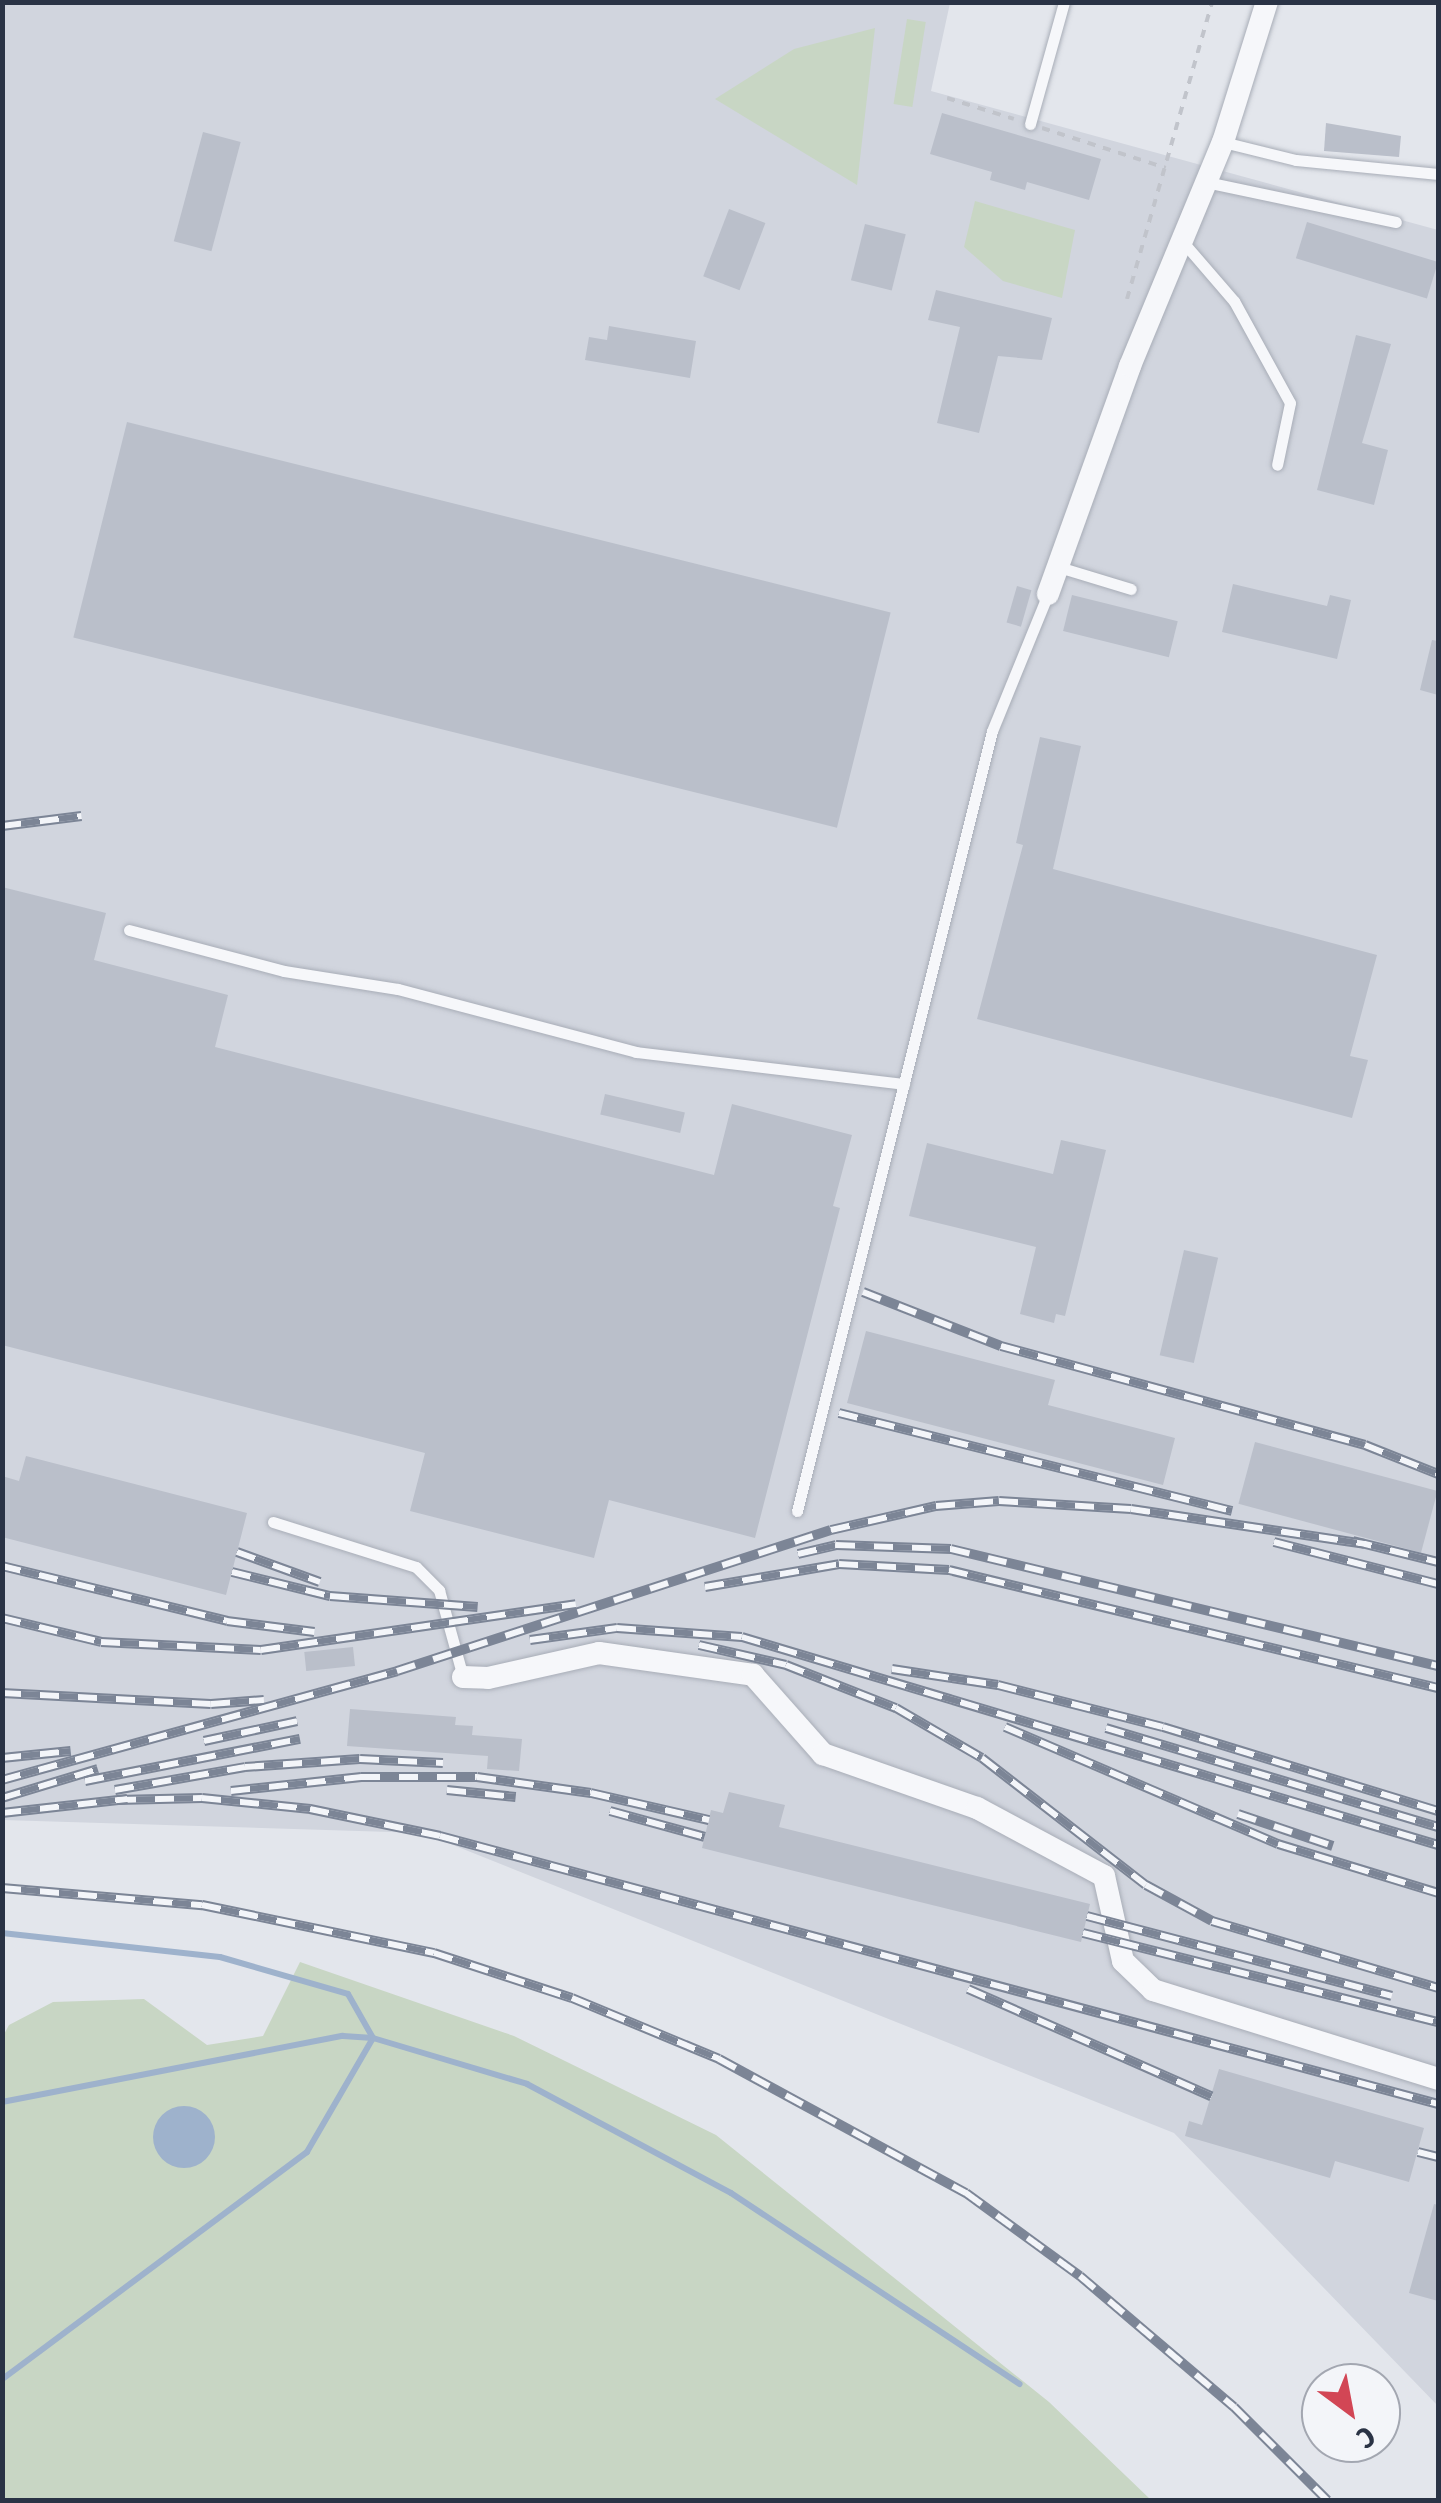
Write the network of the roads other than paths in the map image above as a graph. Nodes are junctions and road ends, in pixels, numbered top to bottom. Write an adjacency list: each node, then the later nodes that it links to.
1 (1064, 2): 3 (lane)
2 (1267, 2): 4 (street)
3 (1030, 124)
4 (1223, 142): 5 (lane); 6 (street)
5 (1438, 174)
6 (1206, 182): 7 (lane); 8 (street)
7 (1396, 222)
8 (1182, 242): 9 (lane); 10 (street)
9 (1277, 466)
10 (1059, 567): 11 (lane); 12 (street)
11 (1131, 588)
12 (1048, 594): 14 (lane)
13 (129, 930): 14 (lane)
14 (904, 1084): 15 (lane)
15 (797, 1511)
16 (274, 1522): 17 (lane)
17 (463, 1676): 18 (street)
18 (1438, 2079)

